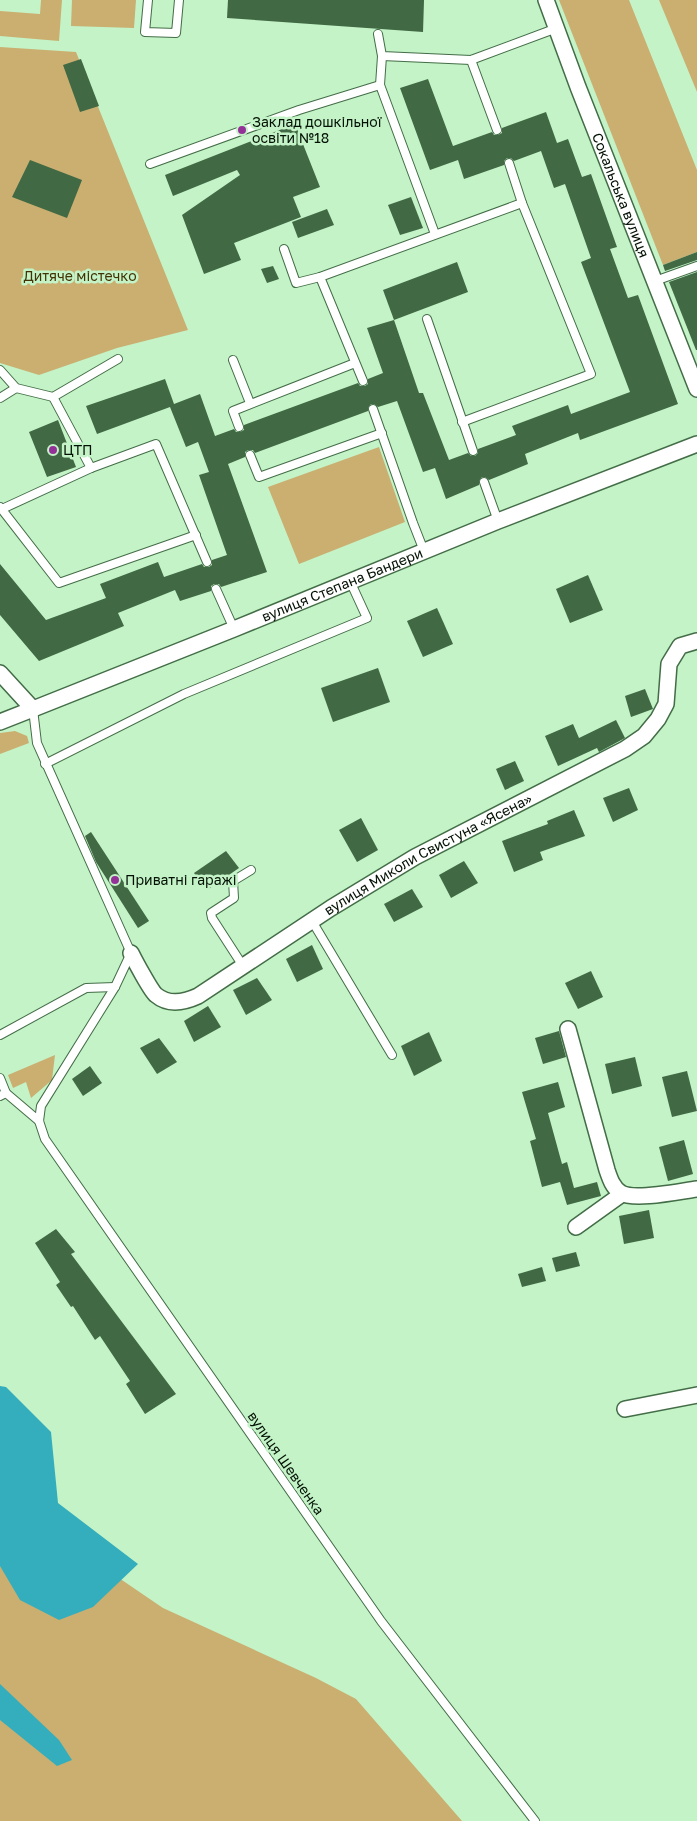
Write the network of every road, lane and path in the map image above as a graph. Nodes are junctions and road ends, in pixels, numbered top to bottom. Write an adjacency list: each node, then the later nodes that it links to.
1 (148, 0): 2 (lane)
2 (179, 0)
3 (546, 0): 4 (street, Сокальська вулиця)
4 (557, 28): 7 (lane); 17 (street, Сокальська вулиця)
5 (378, 34): 6 (lane)
6 (382, 56): 7 (lane); 8 (lane)
7 (470, 60): 9 (lane)
8 (380, 84): 11 (lane); 13 (lane)
9 (497, 130)
10 (509, 163): 12 (lane)
11 (150, 164)
12 (522, 203): 13 (lane); 30 (lane)
13 (434, 234): 16 (lane)
14 (284, 249): 16 (lane)
15 (697, 266): 17 (lane)
16 (320, 277): 21 (lane)
17 (654, 281): 25 (street, Сокальська вулиця)
18 (427, 319): 30 (lane)
19 (118, 359): 26 (lane)
20 (233, 360): 28 (lane)
21 (355, 363): 23 (lane); 28 (lane)
22 (0, 370): 24 (lane)
23 (363, 381)
24 (16, 388): 26 (lane); 27 (lane)
25 (697, 389)
26 (53, 397): 36 (lane)
27 (0, 398)
28 (250, 403): 31 (lane)
29 (373, 409): 32 (lane)
30 (462, 422): 34 (lane)
31 (239, 427)
32 (382, 433): 35 (lane); 41 (lane)
33 (697, 444): 39 (street, вулиця Степана Бандери)
34 (473, 451)
35 (250, 456)
36 (91, 468): 38 (lane); 40 (lane)
37 (484, 482): 39 (lane)
38 (1, 508): 40 (lane)
39 (498, 521): 41 (street, вулиця Степана Бандери)
40 (196, 535): 42 (lane)
41 (424, 551): 43 (street, вулиця Степана Бандери)
42 (207, 562)
43 (350, 581): 45 (street, вулиця Степана Бандери); 50 (lane)
44 (216, 589): 45 (lane)
45 (234, 629): 48 (street, вулиця Степана Бандери)
46 (697, 641): 52 (street, вулиця Миколи Свистуна «Ясена»)
47 (0, 673): 48 (street)
48 (33, 709): 49 (street, вулиця Степана Бандери); 50 (lane)
49 (0, 722)
50 (45, 764): 53 (lane)
51 (251, 870): 54 (lane)
52 (312, 921): 54 (street, вулиця Миколи Свистуна «Ясена»); 58 (lane)
53 (131, 953): 54 (street, вулиця Миколи Свистуна «Ясена»); 55 (lane)
54 (243, 966)
55 (115, 987): 57 (lane); 61 (lane, вулиця Шевченка)
56 (568, 1029): 63 (street)
57 (0, 1035)
58 (392, 1055)
59 (0, 1078): 60 (lane)
60 (3, 1094): 61 (lane)
61 (40, 1121): 67 (lane, вулиця Шевченка)
62 (697, 1189): 63 (street)
63 (622, 1194): 64 (street)
64 (576, 1228)
65 (697, 1395): 66 (street)
66 (626, 1409)
67 (535, 1821)

